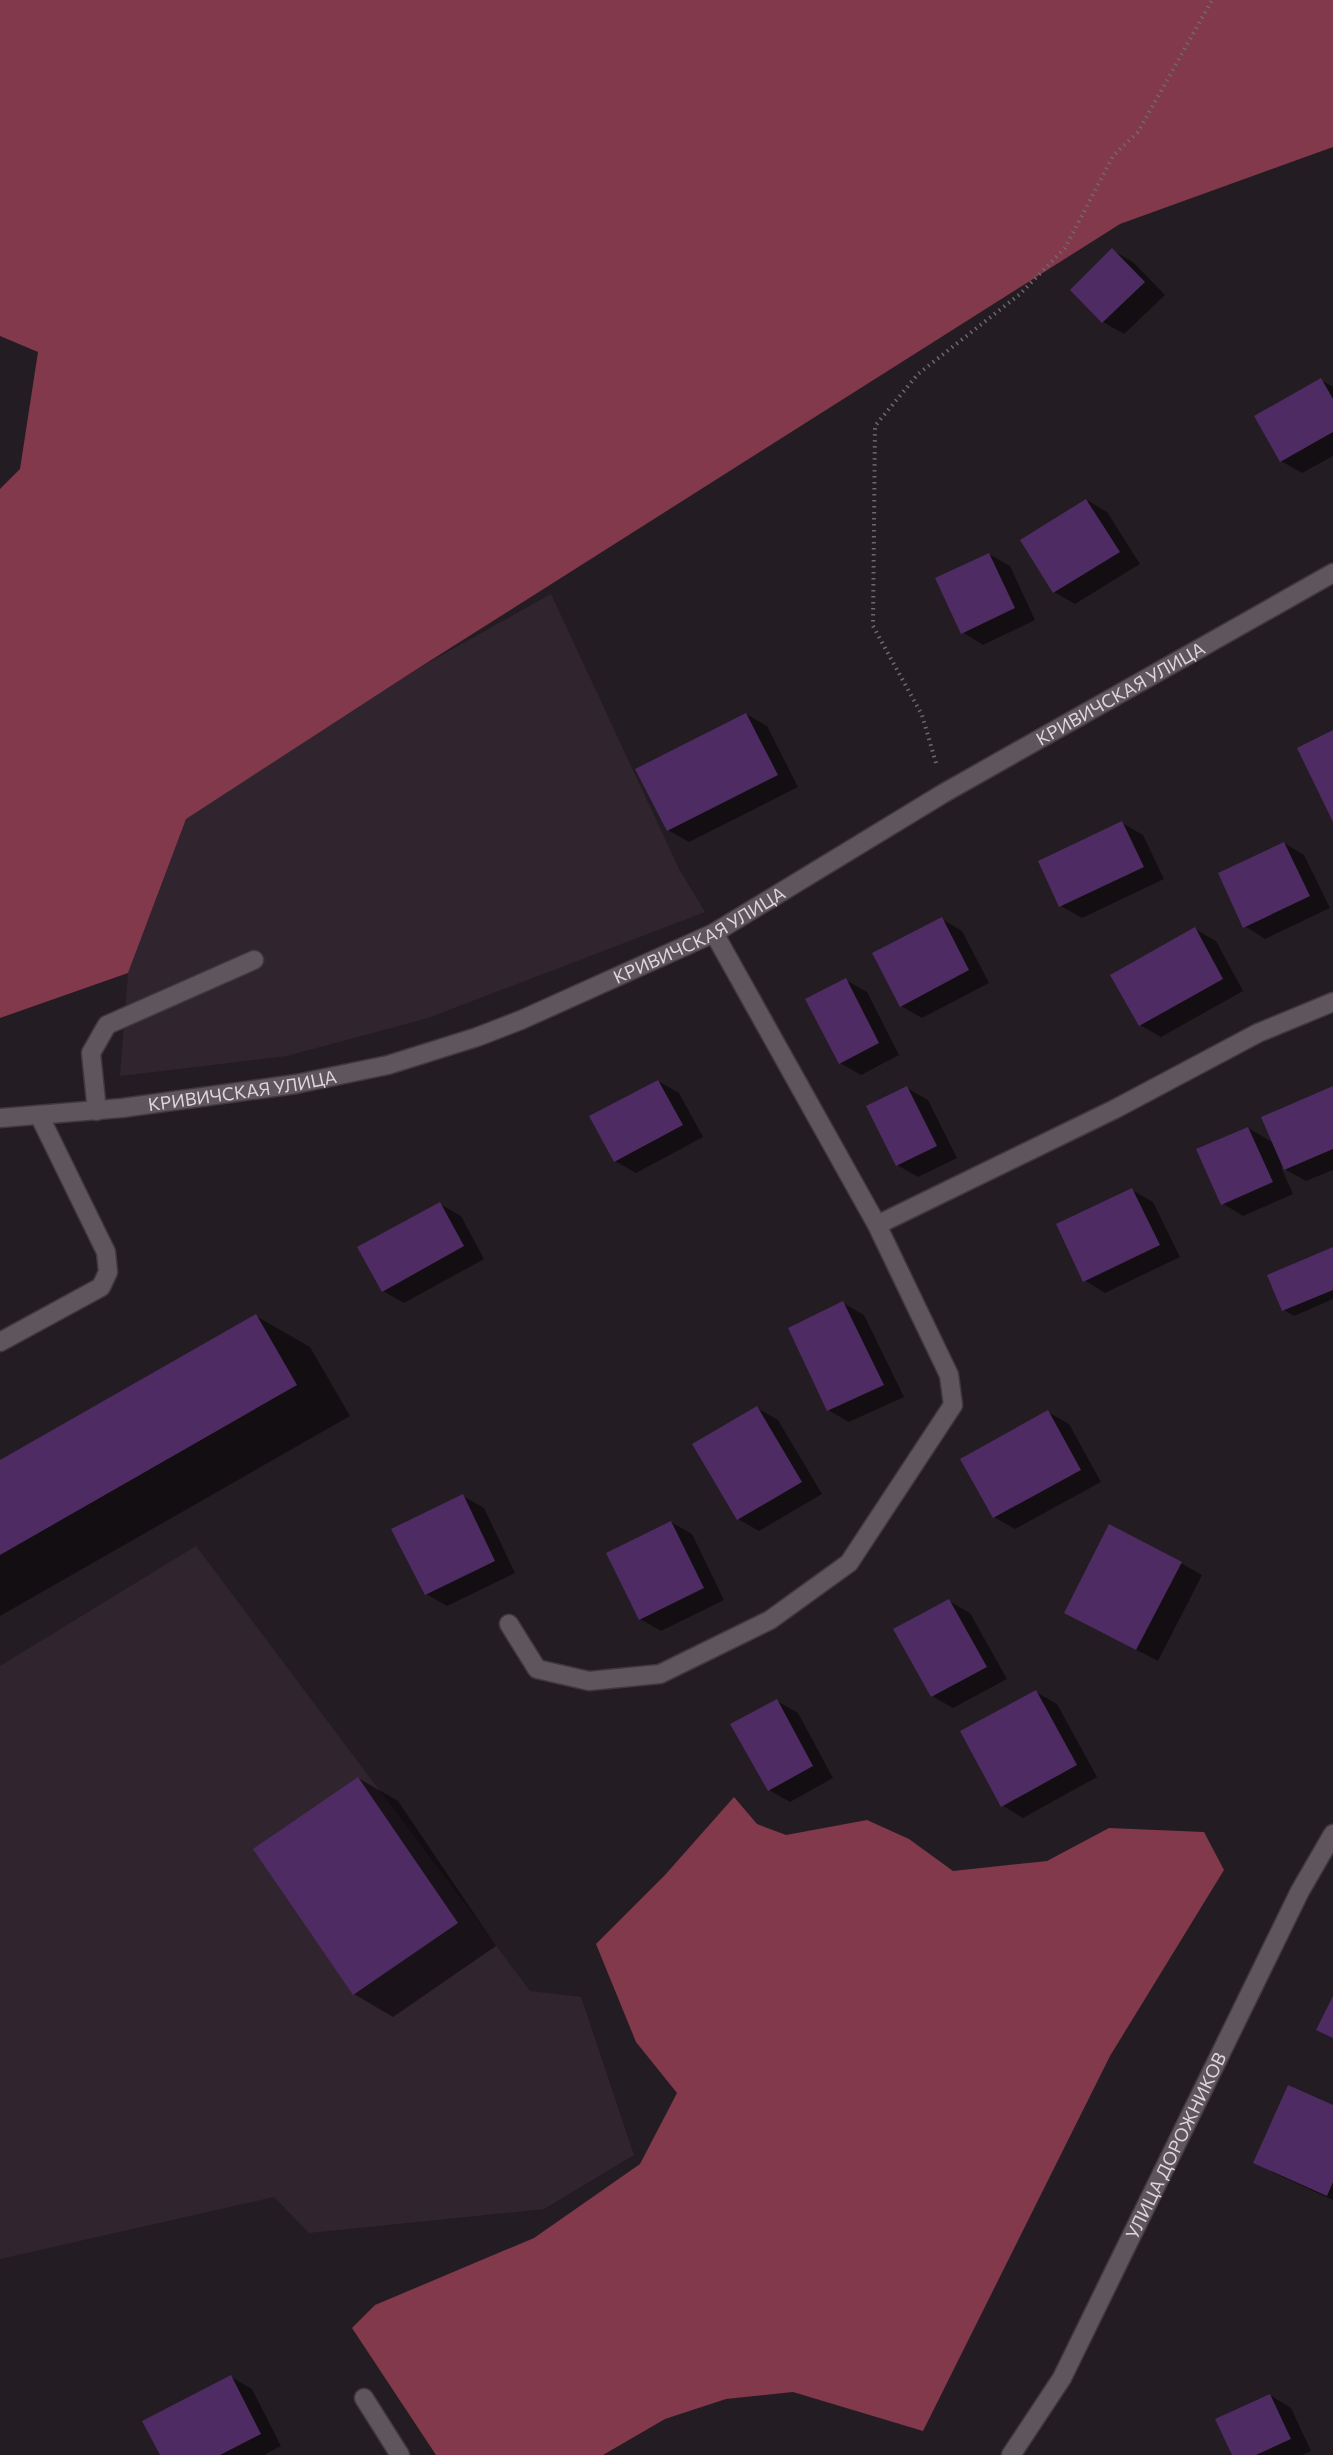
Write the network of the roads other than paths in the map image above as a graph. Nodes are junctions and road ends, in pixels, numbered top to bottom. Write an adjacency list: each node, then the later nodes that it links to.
1 (1333, 573): 2 (street, КРИВИЧСКАЯ УЛИЦА)
2 (714, 933): 5 (street, КРИВИЧСКАЯ УЛИЦА); 8 (street)
3 (254, 960): 5 (street)
4 (1333, 1002): 8 (street)
5 (97, 1111): 6 (street, КРИВИЧСКАЯ УЛИЦА)
6 (39, 1115): 7 (street, КРИВИЧСКАЯ УЛИЦА); 9 (street)
7 (0, 1118)
8 (877, 1225): 10 (street)
9 (0, 1342)
10 (509, 1624)
11 (1333, 1834): 14 (street, УЛИЦА ДОРОЖНИКОВ)
12 (364, 2398): 13 (street)
13 (400, 2455)
14 (1011, 2455)

